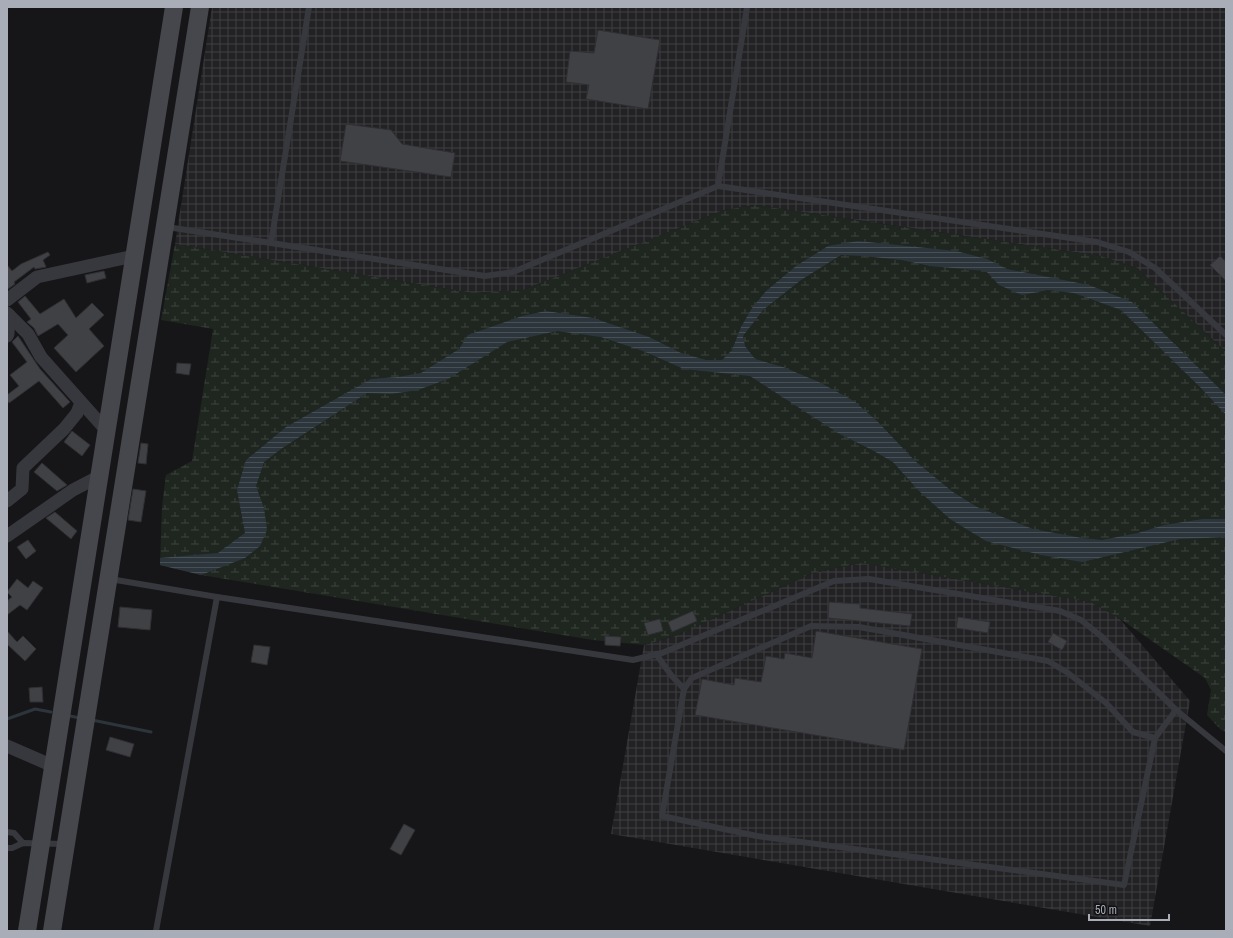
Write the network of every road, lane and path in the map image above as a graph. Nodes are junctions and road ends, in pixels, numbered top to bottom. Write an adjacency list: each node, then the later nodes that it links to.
1 (174, 7): 6 (street)
2 (200, 7): 7 (street)
3 (309, 7): 8 (lane)
4 (747, 7): 5 (lane)
5 (718, 186): 8 (lane); 12 (lane)
6 (140, 223): 7 (street); 9 (street)
7 (165, 227): 8 (lane); 16 (street)
8 (271, 243)
9 (134, 256): 10 (street); 15 (street)
10 (7, 300)
11 (8, 314): 13 (street); 14 (street)
12 (1226, 335)
13 (7, 336)
14 (81, 403): 15 (street); 18 (street)
15 (106, 430): 16 (street); 17 (street)
16 (131, 433): 21 (street)
17 (98, 477): 19 (street); 20 (street)
18 (7, 501)
19 (7, 536)
20 (83, 574): 21 (street); 29 (street)
21 (108, 578): 22 (lane); 33 (street)
22 (217, 597): 23 (lane); 37 (lane)
23 (656, 654): 24 (lane); 25 (lane)
24 (684, 688): 26 (lane); 26 (lane)
25 (1176, 710): 26 (lane); 28 (lane)
26 (1155, 738)
27 (7, 746): 29 (street)
28 (1226, 751)
29 (53, 766): 32 (street)
30 (7, 832): 31 (lane)
31 (23, 843): 32 (lane); 34 (lane)
32 (41, 843): 33 (lane); 35 (street)
33 (66, 844): 36 (street)
34 (7, 848)
35 (27, 931)
36 (52, 931)
37 (156, 931)

